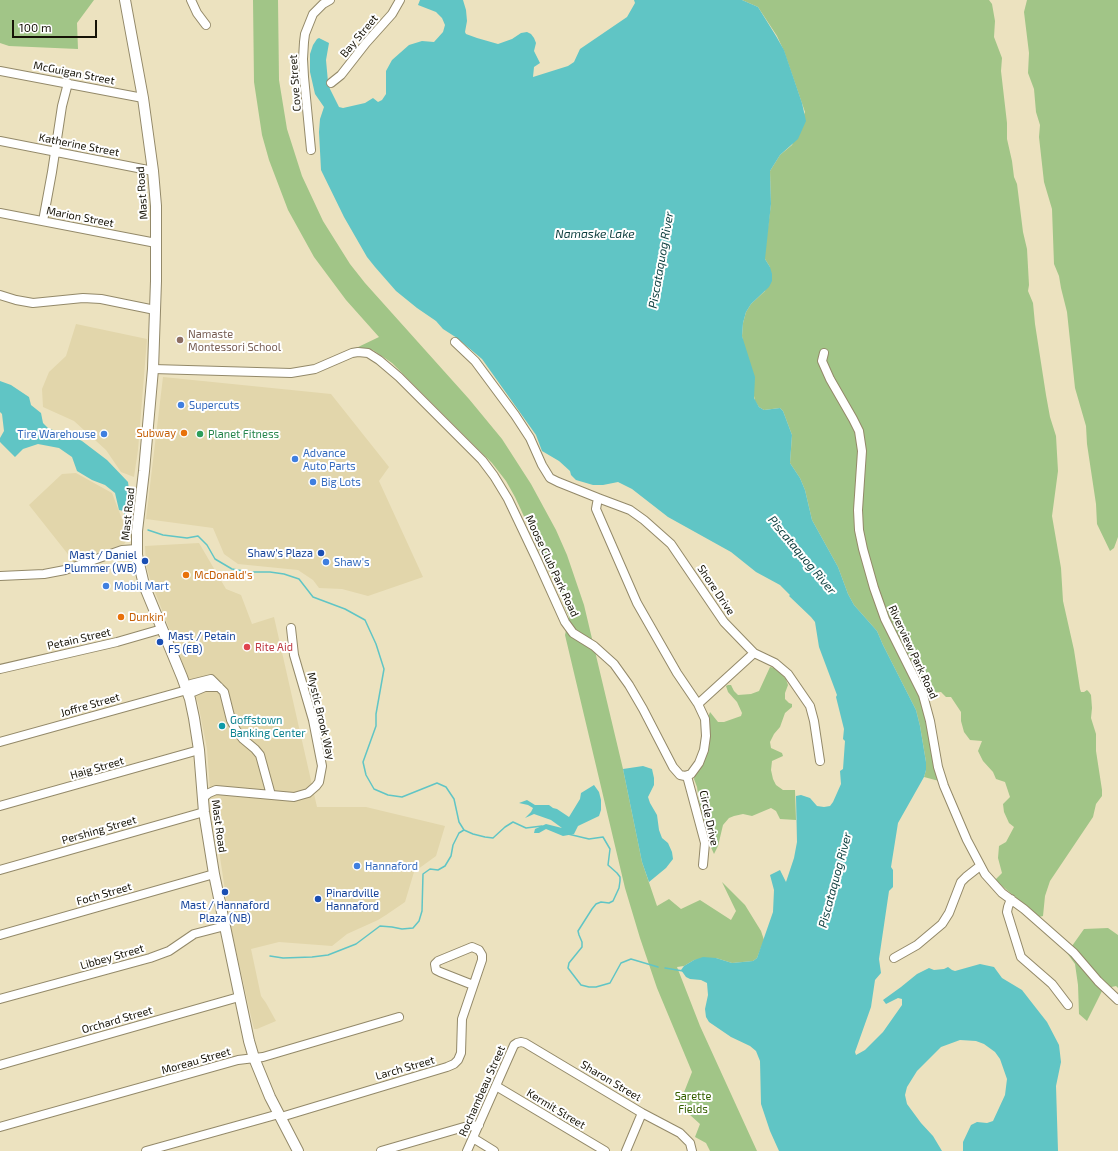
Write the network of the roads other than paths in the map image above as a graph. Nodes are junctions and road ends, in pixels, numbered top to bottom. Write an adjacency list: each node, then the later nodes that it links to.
1 (125, 0): 9 (main road, Mast Road)
2 (191, 0): 5 (street)
3 (330, 0): 11 (street, Cove Street)
4 (400, 0): 8 (street, Bay Street)
5 (206, 25)
6 (0, 71): 7 (street, McGuigan Street)
7 (68, 83): 9 (street, McGuigan Street); 12 (street)
8 (331, 83)
9 (143, 98): 13 (main road, Mast Road)
10 (0, 141): 12 (street, Katherine Street)
11 (311, 150)
12 (55, 152): 13 (street, Katherine Street); 15 (street)
13 (153, 170): 16 (main road, Mast Road)
14 (0, 213): 15 (street, Marion Street)
15 (43, 221): 16 (street, Marion Street)
16 (156, 242): 18 (main road, Mast Road)
17 (0, 295): 18 (street)
18 (155, 310): 21 (main road, Mast Road)
19 (455, 342): 22 (street)
20 (824, 353): 41 (street, Riverview Park Road)
21 (153, 369): 23 (main road, Mast Road); 35 (street, Moose Club Park Road)
22 (598, 498): 27 (street, Shore Drive); 31 (street)
23 (136, 549): 24 (street); 26 (main road, Mast Road)
24 (0, 576)
25 (291, 628): 36 (street, Mystic Brook Way)
26 (162, 629): 28 (street, Petain Street); 30 (main road, Mast Road)
27 (754, 653): 31 (street); 34 (street)
28 (0, 669)
29 (219, 687): 30 (street); 30 (street); 36 (street)
30 (187, 690): 32 (street, Joffre Street); 33 (main road, Mast Road)
31 (698, 704): 35 (street)
32 (0, 742)
33 (199, 750): 37 (main road, Mast Road); 38 (street, Haig Street)
34 (820, 761)
35 (687, 776): 40 (street, Circle Drive)
36 (271, 795): 37 (street, Mystic Brook Way)
37 (203, 798): 39 (main road, Mast Road)
38 (0, 806)
39 (204, 812): 42 (street, Pershing Street); 43 (main road, Mast Road)
40 (703, 866)
41 (980, 866): 44 (street, Riverview Park Road); 47 (street)
42 (0, 870)
43 (214, 874): 45 (main road, Mast Road); 46 (street, Foch Street)
44 (1011, 899): 51 (street, Riverview Park Road); 52 (street)
45 (225, 926): 49 (main road, Mast Road); 50 (street, Libbey Street)
46 (0, 935)
47 (894, 958)
48 (473, 985): 48 (street, Larch Street); 59 (street, Larch Street)
49 (239, 997): 55 (main road, Mast Road); 56 (street, Orchard Street)
50 (0, 1000)
51 (1118, 1000)
52 (1068, 1005)
53 (399, 1017): 55 (street, Moreau Street)
54 (518, 1042): 57 (street, Rochambeau Street); 58 (street, Sharon Street)
55 (254, 1058): 59 (main road, Mast Road); 61 (street, Moreau Street)
56 (0, 1065)
57 (496, 1086): 60 (street, Rochambeau Street); 69 (street, Kermit Street)
58 (642, 1113): 63 (street, Sharon Street); 70 (street)
59 (280, 1115): 64 (street, Larch Street); 65 (main road, Mast Road)
60 (479, 1125): 62 (street, Rochambeau Street); 66 (street)
61 (0, 1127)
62 (473, 1138): 67 (street, Rochambeau Street); 68 (street)
63 (691, 1147)
64 (146, 1151)
65 (298, 1151)
66 (381, 1151)
67 (467, 1151)
68 (494, 1151)
69 (605, 1151)
70 (626, 1151)

